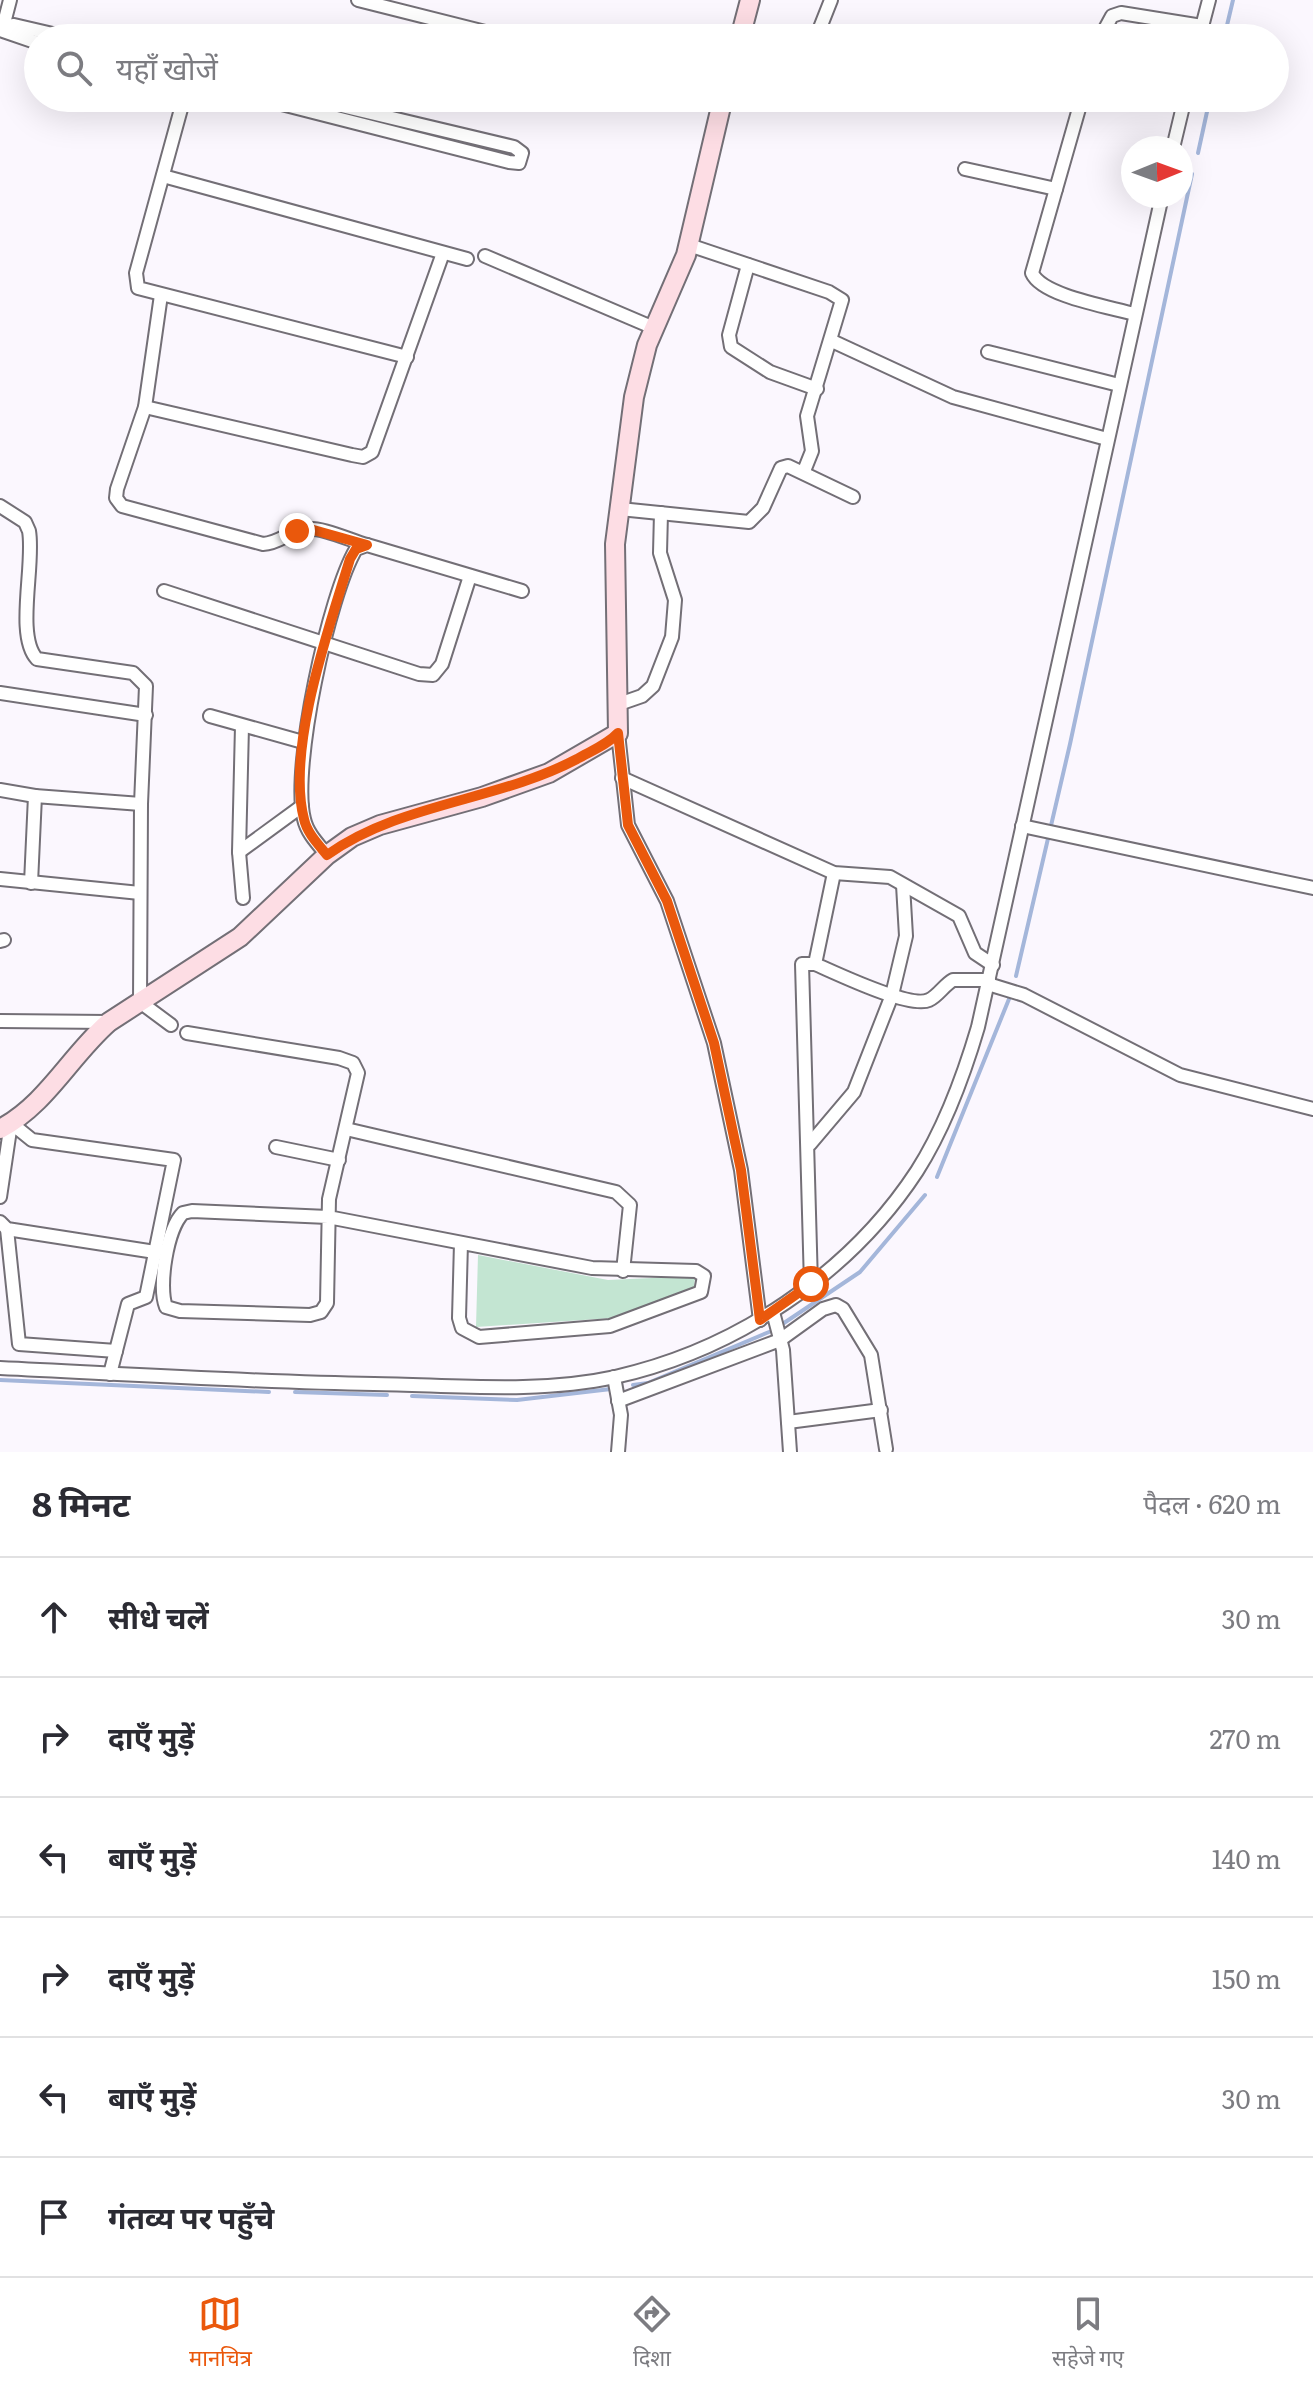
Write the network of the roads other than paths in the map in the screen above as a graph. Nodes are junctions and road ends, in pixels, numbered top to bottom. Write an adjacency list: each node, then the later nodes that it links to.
1 (10, 0): 13 (street)
2 (358, 0): 6 (street)
3 (750, 0): 7 (street)
4 (831, 0): 8 (street)
5 (1209, 0): 11 (street)
6 (453, 24)
7 (744, 24)
8 (822, 24)
9 (1108, 24): 10 (street)
10 (1167, 24)
11 (1203, 24)
12 (24, 27): 13 (street)
13 (1, 28): 14 (street)
14 (24, 37)
15 (180, 112): 23 (street)
16 (313, 112): 17 (street)
17 (367, 112)
18 (720, 112): 26 (street)
19 (1078, 112): 24 (street)
20 (1182, 112): 21 (street)
21 (1176, 136)
22 (965, 169): 24 (street)
23 (163, 176): 27 (street); 31 (street)
24 (1056, 189): 32 (street)
25 (1159, 208): 32 (street)
26 (689, 245): 30 (street); 33 (street)
27 (443, 253): 29 (street); 36 (street)
28 (485, 256): 33 (street)
29 (467, 259)
30 (748, 265): 34 (street); 38 (street)
31 (161, 295): 36 (street); 39 (street)
32 (1134, 314): 37 (street)
33 (654, 328): 44 (street)
34 (832, 341): 38 (street); 40 (street)
35 (988, 352): 37 (street)
36 (407, 357): 39 (street)
37 (1119, 385): 40 (street)
38 (817, 389): 41 (street)
39 (145, 407): 46 (street)
40 (1107, 439): 63 (street)
41 (804, 471): 42 (street); 45 (street)
42 (853, 497)
43 (0, 506): 53 (street)
44 (620, 509): 45 (street); 52 (street)
45 (661, 513): 52 (street)
46 (367, 545): 47 (street); 50 (street)
47 (470, 576): 49 (street); 50 (street)
48 (164, 591): 50 (street)
49 (522, 591)
50 (324, 644): 57 (street)
51 (0, 693): 53 (street)
52 (619, 704): 56 (street)
53 (146, 715): 61 (street)
54 (210, 716): 55 (street)
55 (242, 726): 57 (street); 64 (street)
56 (618, 733): 58 (street); 65 (street)
57 (303, 742): 62 (street)
58 (622, 778): 66 (street); 96 (street)
59 (0, 790): 60 (street)
60 (35, 796): 61 (street); 68 (street)
61 (141, 804): 71 (street)
62 (302, 806): 64 (street); 65 (street)
63 (1022, 826): 70 (street); 74 (street)
64 (239, 852): 72 (street)
65 (327, 855): 77 (street)
66 (834, 873): 69 (street); 73 (street)
67 (0, 879): 68 (street)
68 (31, 883): 71 (street)
69 (903, 885): 74 (street); 76 (street)
70 (1313, 888)
71 (140, 893): 77 (street)
72 (243, 898)
73 (815, 964): 76 (street); 85 (street)
74 (993, 965): 75 (street)
75 (989, 982): 76 (street); 82 (street); 94 (street)
76 (892, 995): 85 (street)
77 (140, 1002): 79 (street); 80 (street)
78 (0, 1021): 79 (street)
79 (109, 1022): 83 (street)
80 (171, 1025)
81 (187, 1033): 84 (street)
82 (1313, 1109)
83 (5, 1126): 88 (street); 92 (street)
84 (346, 1129): 87 (street); 93 (street)
85 (810, 1144): 94 (street)
86 (276, 1147): 87 (street)
87 (339, 1160): 89 (street)
88 (0, 1197)
89 (328, 1217): 89 (street); 91 (street)
90 (4, 1226): 92 (street); 98 (street)
91 (461, 1243): 93 (street); 93 (street)
92 (155, 1252): 98 (street)
93 (623, 1271)
94 (811, 1284): 95 (street)
95 (773, 1312): 96 (street); 97 (street)
96 (760, 1320): 101 (street)
97 (780, 1340): 102 (street); 103 (street); 104 (street)
98 (116, 1351): 100 (street)
99 (0, 1368): 100 (street)
100 (110, 1374): 101 (street)
101 (614, 1377): 102 (street)
102 (618, 1401): 106 (street)
103 (881, 1410): 104 (street); 105 (street)
104 (788, 1422): 107 (street)
105 (886, 1449)
106 (618, 1452)
107 (790, 1452)

